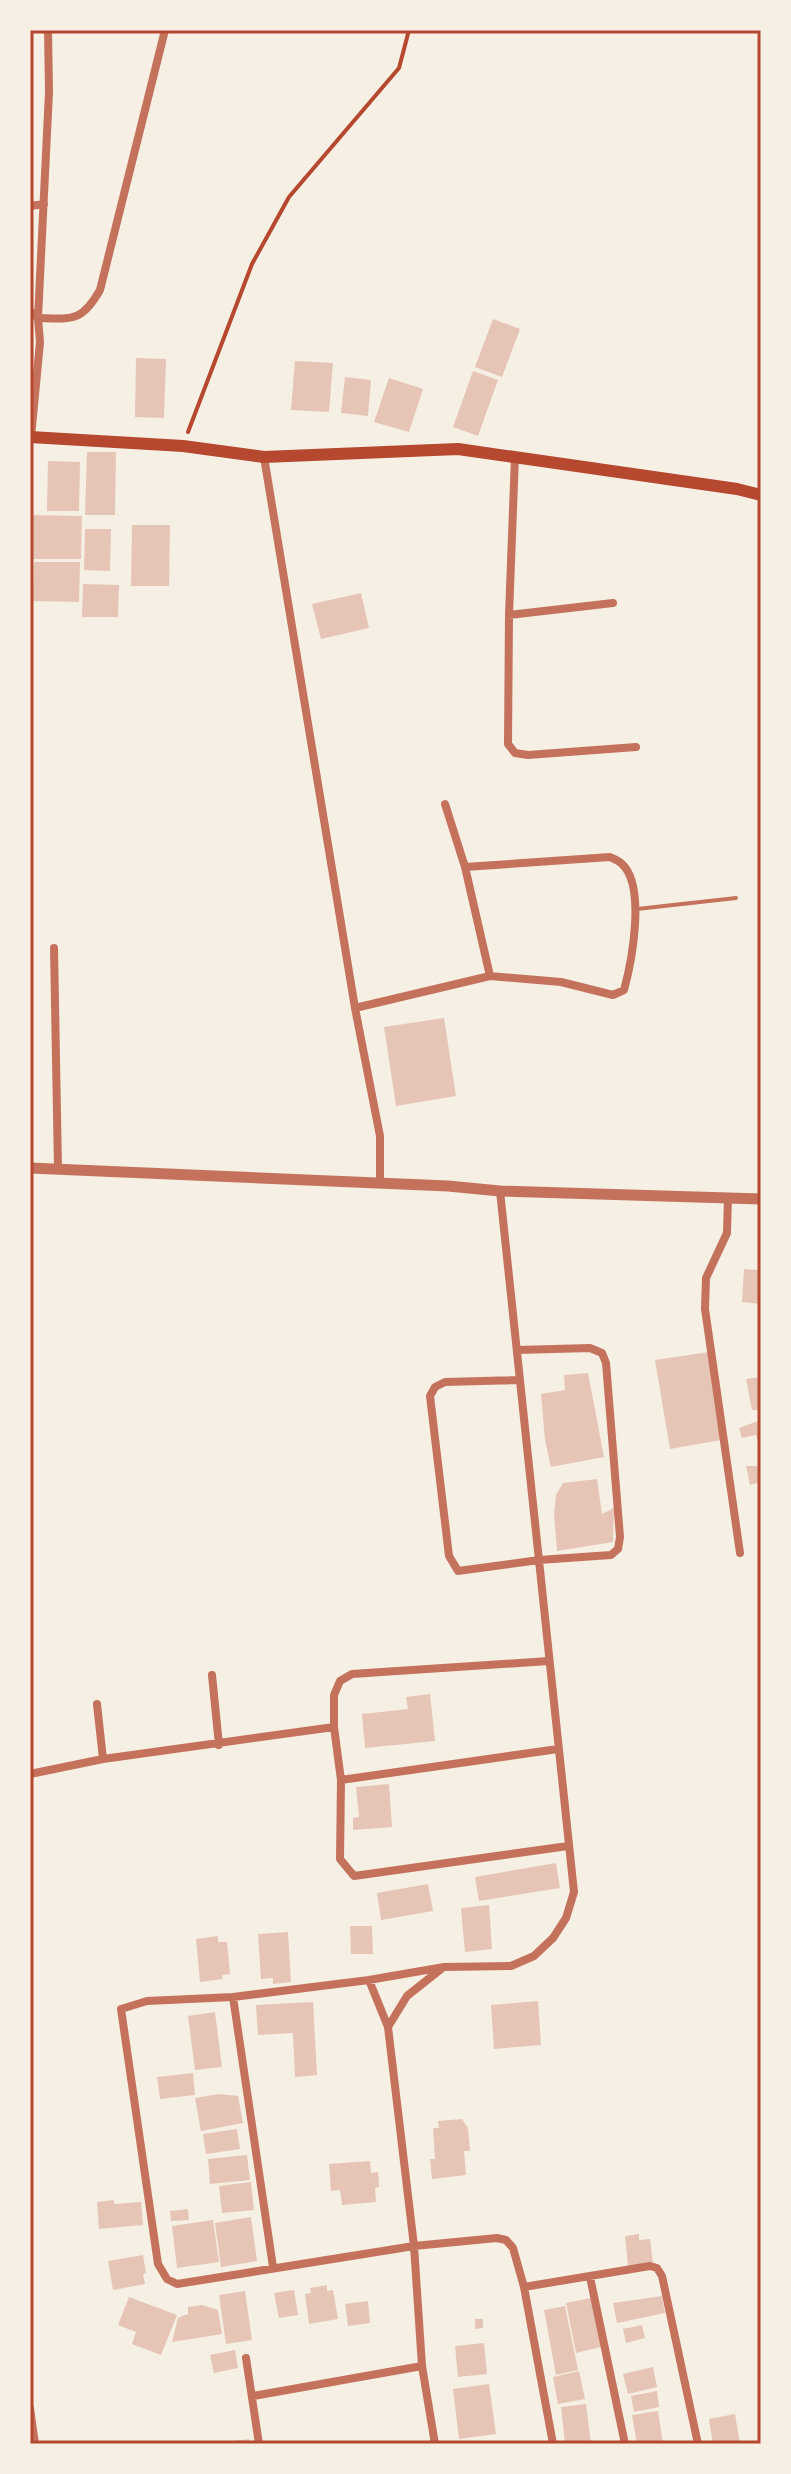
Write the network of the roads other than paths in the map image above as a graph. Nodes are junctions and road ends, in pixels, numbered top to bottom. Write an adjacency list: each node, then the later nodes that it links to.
1 (48, 30): 3 (street)
2 (165, 30): 6 (street)
3 (44, 204): 4 (street); 6 (street)
4 (30, 206)
5 (30, 311): 6 (street)
6 (38, 318): 7 (street); 8 (street)
7 (30, 331)
8 (30, 437): 10 (main road)
9 (515, 456): 10 (main road); 11 (main road); 13 (street)
10 (264, 457): 21 (street)
11 (761, 495)
12 (613, 603): 13 (street)
13 (509, 615): 14 (street)
14 (636, 747)
15 (445, 804): 16 (street)
16 (465, 867): 18 (street); 20 (street)
17 (736, 898): 18 (lane)
18 (637, 909): 20 (street)
19 (54, 948): 23 (street)
20 (490, 976): 21 (street)
21 (355, 1008): 24 (street)
22 (30, 1168): 23 (street)
23 (58, 1169): 24 (street)
24 (380, 1183): 25 (street)
25 (500, 1191): 26 (street); 28 (street)
26 (728, 1197): 27 (street); 30 (street)
27 (761, 1199)
28 (517, 1350): 29 (street); 31 (street)
29 (520, 1380): 31 (street); 31 (street)
30 (740, 1553)
31 (539, 1560): 32 (street)
32 (549, 1661): 35 (street); 37 (street)
33 (212, 1675): 36 (street)
34 (97, 1704): 38 (street)
35 (334, 1727): 36 (street); 40 (street)
36 (219, 1745): 38 (street)
37 (558, 1749): 40 (street); 41 (street)
38 (103, 1759): 39 (street)
39 (30, 1774)
40 (341, 1780): 41 (street)
41 (568, 1846): 42 (street)
42 (444, 1967): 43 (street); 45 (street)
43 (369, 1980): 44 (street); 45 (street)
44 (233, 1997): 47 (street); 47 (street)
45 (388, 2027): 46 (street)
46 (414, 2246): 47 (street); 49 (street); 51 (street)
47 (273, 2267)
48 (590, 2277): 49 (street); 58 (street); 59 (street)
49 (524, 2287): 57 (street)
50 (246, 2358): 52 (street)
51 (422, 2366): 52 (street); 56 (street)
52 (253, 2396): 55 (street)
53 (30, 2408): 54 (street)
54 (35, 2444)
55 (259, 2444)
56 (435, 2444)
57 (553, 2444)
58 (625, 2444)
59 (698, 2444)

